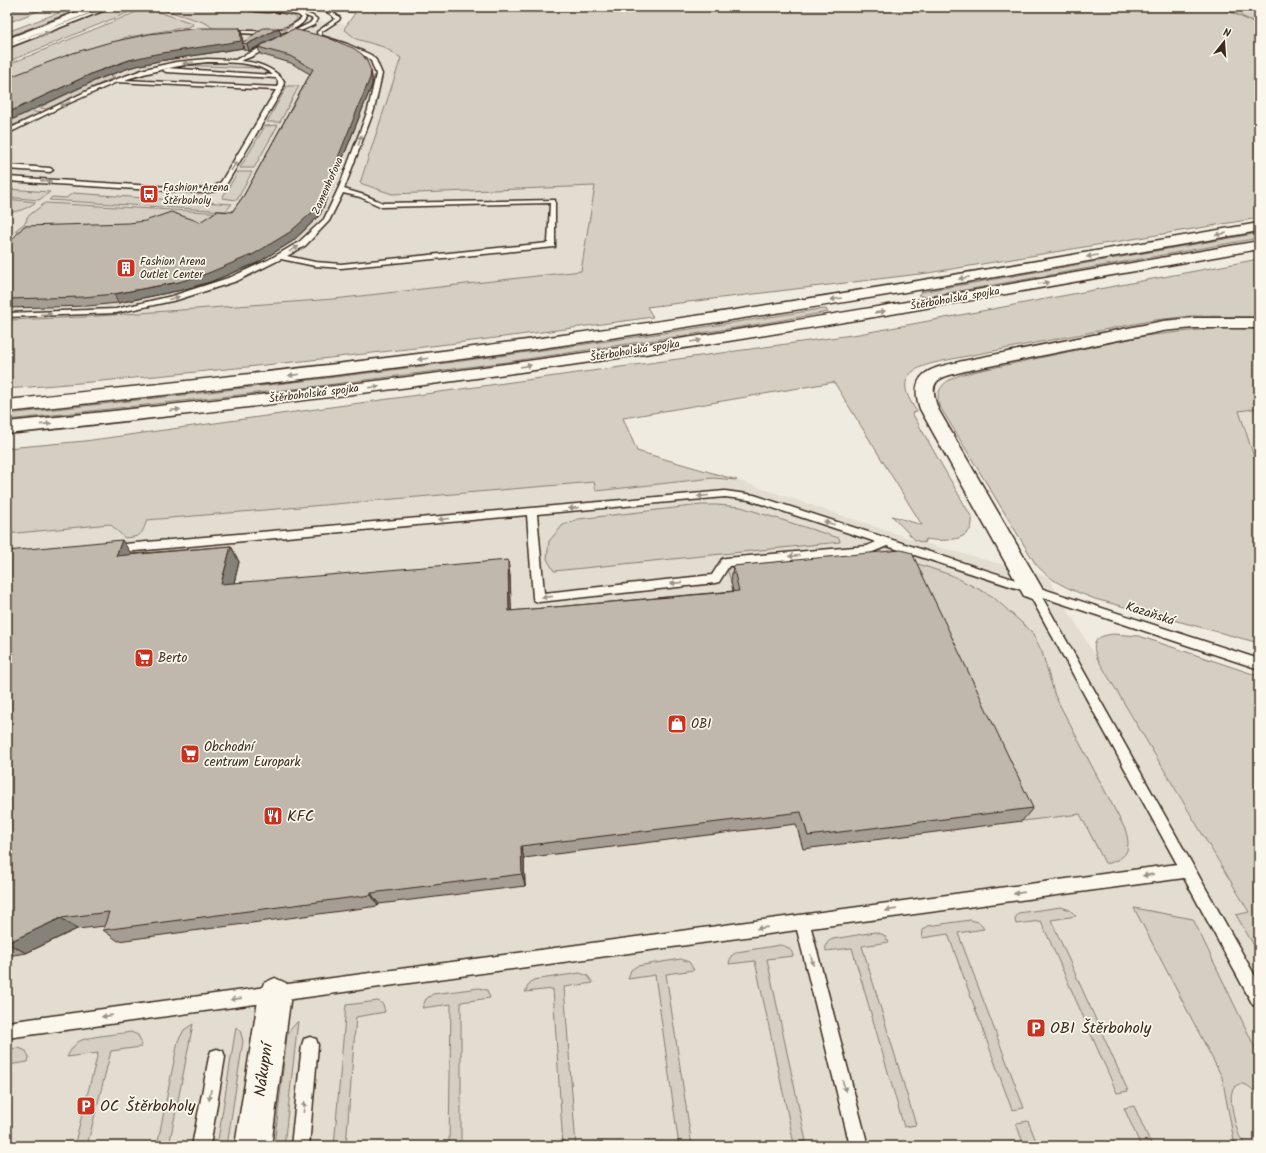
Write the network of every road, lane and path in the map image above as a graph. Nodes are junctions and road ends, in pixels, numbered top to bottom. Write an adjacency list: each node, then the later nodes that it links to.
1 (96, 7): 10 (main road)
2 (111, 7): 11 (lane, one-way to 2)
3 (246, 7): 6 (main road)
4 (284, 7): 7 (lane)
5 (289, 7): 24 (lane, Zamenhofova, one-way to 5)
6 (273, 10): 8 (lane); 9 (lane, one-way to 9)
7 (324, 17)
8 (318, 25)
9 (218, 31)
10 (7, 42)
11 (7, 47)
12 (227, 61): 13 (lane); 13 (lane); 14 (lane, one-way to 14)
13 (257, 61): 15 (lane)
14 (147, 70): 15 (lane); 16 (lane)
15 (278, 77): 17 (lane)
16 (114, 80): 17 (lane); 18 (lane, one-way to 18)
17 (280, 89): 23 (lane, one-way to 17)
18 (7, 132)
19 (7, 167): 20 (lane)
20 (50, 170)
21 (7, 179): 23 (lane, one-way to 23)
22 (112, 179): 23 (lane)
23 (219, 187)
24 (340, 190): 28 (lane, Zamenhofova, one-way to 24); 28 (lane)
25 (1259, 228): 32 (main road, Štěrboholská spojka, one-way to 32)
26 (1259, 245): 29 (main road, Štěrboholská spojka)
27 (1259, 251): 29 (main road)
28 (281, 257): 30 (lane, Zamenhofova, one-way to 28)
29 (1137, 267): 35 (main road, Štěrboholská spojka, one-way to 29)
30 (7, 315)
31 (1259, 323): 39 (main road)
32 (215, 384): 33 (main road); 34 (main road, Štěrboholská spojka)
33 (7, 395)
34 (7, 406)
35 (7, 428)
36 (532, 512): 37 (lane, Kazaňská, one-way to 36); 37 (lane, one-way to 36); 38 (lane, Kazaňská, one-way to 38)
37 (887, 542): 39 (lane, Kazaňská)
38 (99, 550)
39 (1032, 590): 40 (lane, Kazaňská); 41 (lane)
40 (1259, 664)
41 (1187, 870): 42 (lane, one-way to 42); 44 (lane)
42 (802, 922): 43 (lane, one-way to 43); 51 (lane, one-way to 51)
43 (275, 994): 45 (lane, one-way to 45); 49 (main road, Nákupní)
44 (1259, 999)
45 (7, 1030)
46 (310, 1045): 50 (lane, one-way to 46)
47 (217, 1057): 48 (lane, one-way to 48)
48 (202, 1146)
49 (253, 1146)
50 (300, 1146)
51 (859, 1146)

